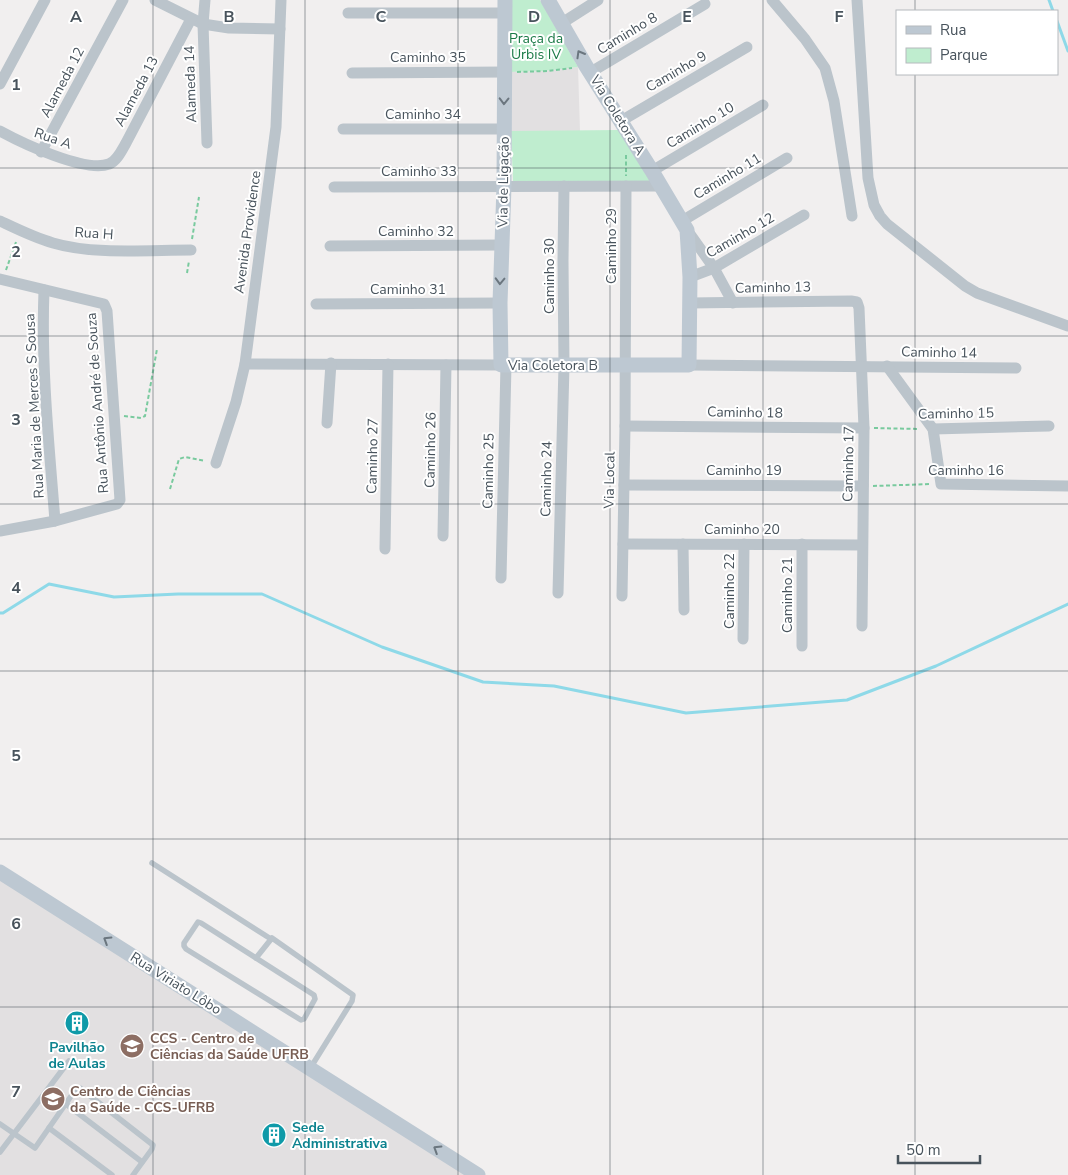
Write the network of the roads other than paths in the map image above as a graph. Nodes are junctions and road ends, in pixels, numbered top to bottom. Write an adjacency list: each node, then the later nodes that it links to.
1 (45, 0): 21 (street)
2 (122, 0): 28 (street, Alameda 12)
3 (155, 0): 13 (street)
4 (205, 0): 15 (street, Alameda 14)
5 (280, 0): 16 (street, Avenida Providence)
6 (548, 0): 14 (street, Via Coletora A)
7 (598, 0): 14 (street)
8 (772, 0): 38 (street)
9 (857, 0): 53 (street)
10 (705, 4): 18 (street, Caminho 8)
11 (505, 6): 12 (street); 19 (street, Via de Ligação)
12 (348, 13)
13 (191, 19): 15 (street); 30 (street, Alameda 13)
14 (562, 22): 18 (street, Via Coletora A, one-way to 14)
15 (203, 24): 16 (street); 27 (street, Alameda 14)
16 (280, 29): 54 (street, Avenida Providence)
17 (747, 47): 23 (street, Caminho 9)
18 (588, 69): 23 (street, Via Coletora A)
19 (505, 72): 20 (street, Caminho 35); 25 (street, Via de Ligação, one-way to 25)
20 (352, 73)
21 (0, 84)
22 (763, 105): 31 (street, Caminho 10)
23 (623, 125): 31 (street, Via Coletora A)
24 (344, 129): 25 (street, Caminho 34)
25 (503, 129): 32 (street, Via de Ligação)
26 (0, 131): 28 (street, Rua A)
27 (207, 143)
28 (41, 152): 30 (street, Rua A)
29 (787, 158): 40 (street, Caminho 11)
30 (99, 166)
31 (652, 171): 35 (street, Via Coletora A)
32 (504, 186): 33 (street, Caminho 33); 36 (street, Caminho 33); 41 (street, Via de Ligação)
33 (564, 186): 34 (street, Caminho 33); 61 (street, Caminho 30)
34 (626, 186): 35 (street, Caminho 33); 59 (street, Caminho 29)
35 (662, 186): 40 (street, Via Coletora A)
36 (334, 187)
37 (804, 215): 44 (street, Caminho 12)
38 (852, 216)
39 (0, 221): 43 (street, Rua H)
40 (684, 225): 44 (street, Via Coletora A); 45 (street, Via Coletora A)
41 (502, 245): 42 (street, Caminho 32); 52 (street, Via de Ligação, one-way to 52)
42 (330, 246)
43 (191, 250)
44 (714, 268): 45 (street, Caminho 12); 50 (street, Via Coletora A)
45 (690, 277): 49 (street, Via Coletora A)
46 (1, 279): 47 (street)
47 (44, 290): 74 (street, Rua Maria de Merces S Sousa); 74 (street, Rua Antônio André de Souza)
48 (857, 302): 50 (street, Caminho 13); 62 (street, Caminho 17)
49 (690, 303): 50 (street, Caminho 13); 60 (street, Via Coletora A)
50 (733, 303)
51 (316, 304): 52 (street, Caminho 31)
52 (500, 304): 58 (street, Via de Ligação)
53 (1068, 326)
54 (245, 364): 55 (street, Via Coletora B); 70 (street, Avenida Providence)
55 (330, 364): 56 (street, Via Coletora B); 65 (street)
56 (388, 364): 57 (street, Via Coletora B); 82 (street, Caminho 27)
57 (446, 365): 58 (street, Via Coletora B); 76 (street, Caminho 26)
58 (504, 365): 61 (street, Via Coletora B); 83 (street, Caminho 25)
59 (625, 365): 60 (street, Via Coletora B); 61 (street, Via Coletora B); 66 (street, Via Local)
60 (689, 365): 62 (street, Via Coletora B)
61 (564, 366): 84 (street, Caminho 24)
62 (862, 366): 63 (street, Caminho 14); 68 (street, Caminho 17)
63 (887, 366): 64 (street, Caminho 14); 69 (street)
64 (1016, 368)
65 (327, 423)
66 (625, 426): 68 (street, Caminho 18); 71 (street, Via Local)
67 (1049, 426): 69 (street, Caminho 15)
68 (864, 428): 72 (street, Caminho 17)
69 (933, 429): 73 (street, Caminho 16)
70 (216, 463)
71 (624, 485): 72 (street, Caminho 19); 77 (street, Via Local)
72 (863, 486): 81 (street, Caminho 17)
73 (1068, 486)
74 (55, 520): 75 (street)
75 (0, 531)
76 (443, 536)
77 (623, 544): 78 (street, Caminho 20); 85 (street, Via Local)
78 (683, 544): 79 (street, Caminho 20); 86 (street)
79 (744, 544): 80 (street, Caminho 20); 88 (street, Caminho 22)
80 (802, 544): 81 (street, Caminho 20); 89 (street, Caminho 21)
81 (862, 545): 87 (street, Caminho 17)
82 (385, 549)
83 (501, 578)
84 (558, 593)
85 (622, 596)
86 (684, 610)
87 (862, 626)
88 (743, 639)
89 (802, 646)
90 (152, 862): 92 (lane)
91 (0, 872): 95 (street, Rua Viriato Lôbo, one-way to 91)
92 (271, 939): 93 (lane); 95 (lane)
93 (256, 958): 93 (lane)
94 (68, 1061): 99 (lane)
95 (310, 1069): 104 (street, Rua Viriato Lôbo, one-way to 95)
96 (66, 1104): 98 (lane); 101 (lane); 101 (lane)
97 (0, 1124): 99 (lane)
98 (49, 1128): 99 (lane); 102 (lane)
99 (13, 1134): 100 (lane)
100 (0, 1152)
101 (142, 1162): 103 (lane)
102 (112, 1175)
103 (133, 1175)
104 (478, 1175)

